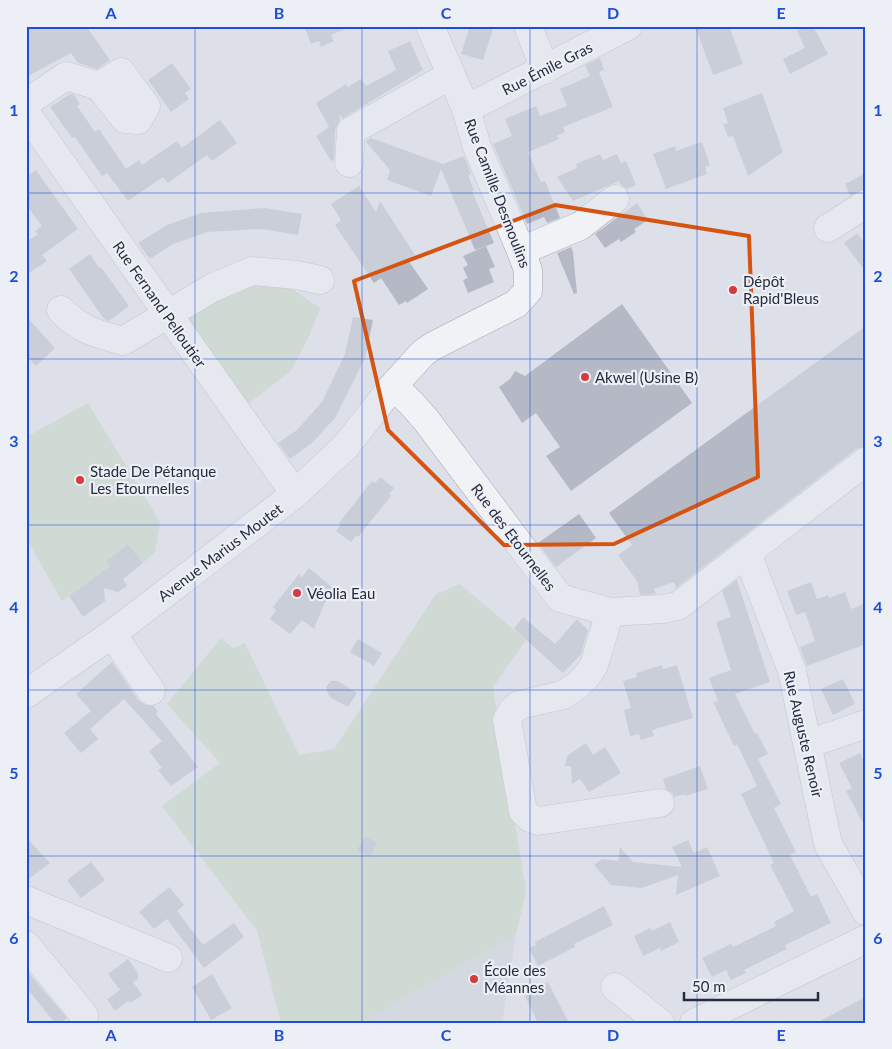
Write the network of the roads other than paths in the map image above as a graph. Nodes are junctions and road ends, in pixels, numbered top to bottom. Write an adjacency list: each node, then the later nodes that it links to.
1 (430, 26): 5 (street, Rue Camille Desmoulins)
2 (528, 26): 4 (street)
3 (628, 26): 4 (street, Rue Émile Gras)
4 (544, 70): 8 (street, Rue Émile Gras)
5 (451, 75): 8 (street, Rue Camille Desmoulins); 10 (street)
6 (99, 86): 7 (street)
7 (26, 103)
8 (466, 109): 14 (street, Rue Camille Desmoulins)
9 (26, 114): 17 (street, Rue Fernand Pelloutier)
10 (348, 163)
11 (615, 198): 14 (street)
12 (866, 204): 13 (street)
13 (828, 228)
14 (521, 251): 18 (street, Rue Camille Desmoulins)
15 (320, 280): 17 (street)
16 (61, 310): 17 (street)
17 (167, 314): 20 (street, Rue Fernand Pelloutier)
18 (393, 386): 20 (street, Avenue Marius Moutet); 22 (street, Rue des Etournelles)
19 (866, 461): 21 (street, Rue des Etournelles)
20 (295, 494): 23 (street, Avenue Marius Moutet)
21 (744, 556): 22 (street, Rue des Etournelles); 27 (street, Rue Auguste Renoir)
22 (610, 612): 28 (street)
23 (112, 634): 24 (street); 25 (street, Avenue Marius Moutet)
24 (151, 691)
25 (26, 694)
26 (866, 724): 27 (street)
27 (808, 744): 30 (street, Rue Auguste Renoir)
28 (660, 803)
29 (26, 900): 33 (street)
30 (866, 911)
31 (866, 939): 37 (street)
32 (26, 944): 35 (street)
33 (168, 958)
34 (614, 987): 36 (street)
35 (84, 1015)
36 (660, 1023)
37 (694, 1023)

